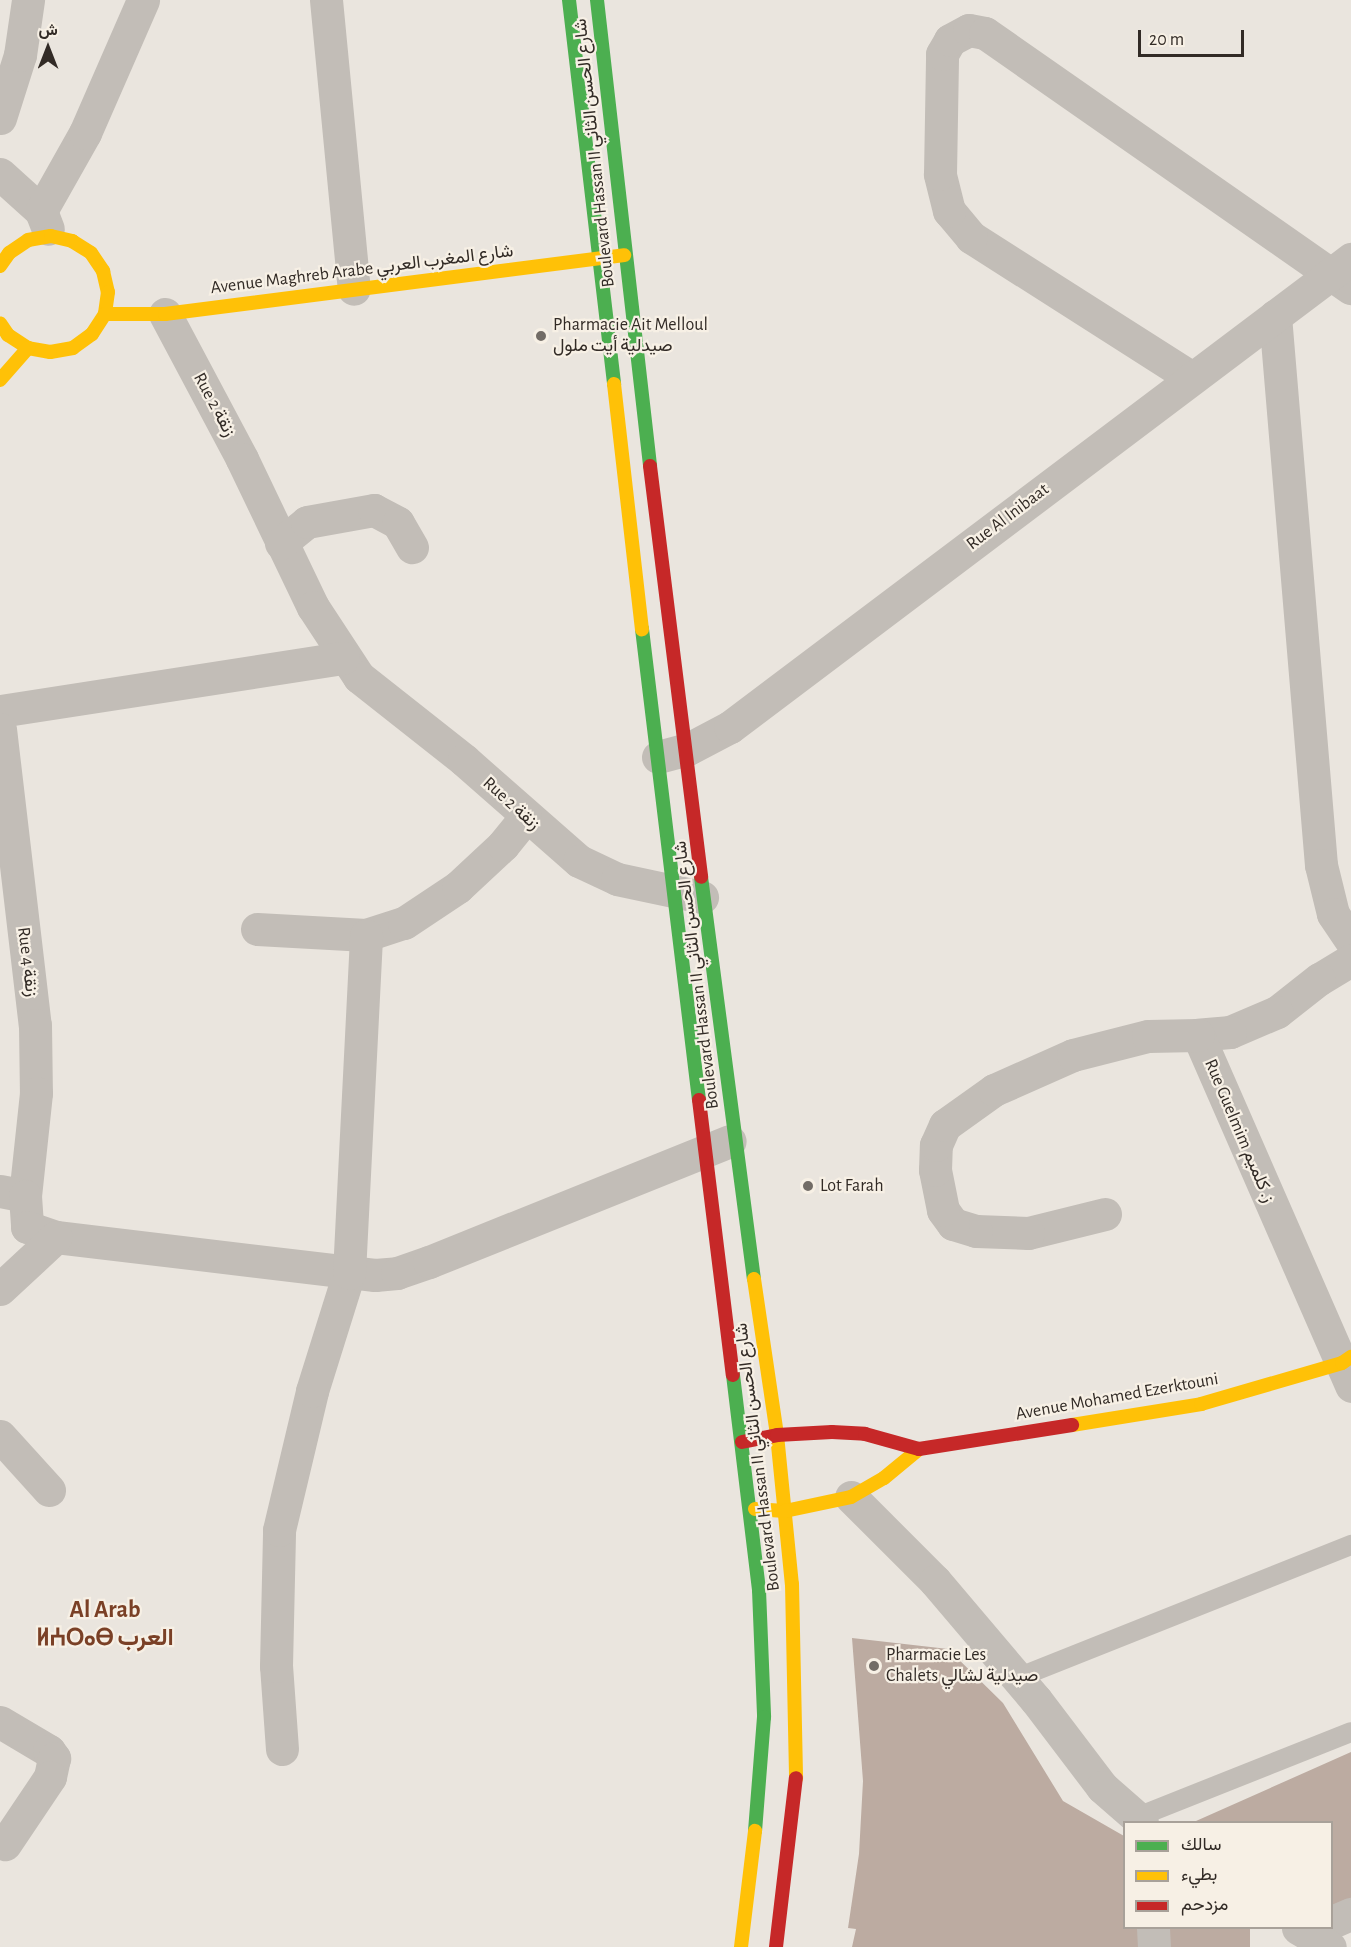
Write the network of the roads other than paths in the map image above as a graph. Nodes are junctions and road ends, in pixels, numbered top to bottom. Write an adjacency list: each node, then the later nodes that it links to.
1 (28, 0): 6 (street)
2 (143, 0): 8 (street)
3 (326, 0): 13 (street)
4 (569, 0): 10 (main road, Boulevard Hassan II شارع الحسن الثاني)
5 (597, 0): 9 (main road, Boulevard Hassan II شارع الحسن الثاني)
6 (0, 118)
7 (0, 174): 8 (street)
8 (46, 224): 11 (main road); 14 (main road)
9 (624, 255): 10 (main road, Avenue Maghreb Arabe شارع المغرب العربي); 26 (main road, Boulevard Hassan II شارع الحسن الثاني)
10 (600, 258): 13 (main road, Avenue Maghreb Arabe شارع المغرب العربي); 27 (main road, Boulevard Hassan II شارع الحسن الثاني)
11 (0, 266)
12 (1344, 273): 16 (street, Rue Al Inibaat); 19 (street)
13 (354, 289): 15 (main road, Avenue Maghreb Arabe شارع المغرب العربي)
14 (105, 314): 15 (main road, Avenue Maghreb Arabe شارع المغرب العربي); 18 (main road)
15 (165, 314): 21 (street, Rue 2 زنقة)
16 (1275, 316): 19 (street, Rue Al Inibaat); 34 (street)
17 (0, 322): 18 (main road)
18 (28, 348): 20 (main road)
19 (1192, 378): 26 (street, Rue Al Inibaat)
20 (0, 380)
21 (281, 543): 22 (street); 23 (street, Rue 2 زنقة)
22 (412, 547)
23 (343, 658): 24 (street); 28 (street, Rue 2 زنقة)
24 (0, 711)
25 (0, 729): 29 (street, Rue 4 زنقة)
26 (688, 750): 27 (street, Rue Al Inibaat); 31 (main road, Boulevard Hassan II شارع الحسن الثاني)
27 (657, 757): 30 (main road, Boulevard Hassan II شارع الحسن الثاني)
28 (525, 818): 30 (street, Rue 2 زنقة); 33 (street)
29 (5, 831): 38 (street, Rue 4 زنقة)
30 (675, 894): 31 (street, Rue 2 زنقة); 37 (main road, Boulevard Hassan II شارع الحسن الثاني)
31 (706, 897): 37 (main road, Boulevard Hassan II شارع الحسن الثاني)
32 (257, 929): 33 (street)
33 (366, 935): 41 (street)
34 (1351, 941)
35 (1351, 960): 36 (street, Rue Guelmim ز. كلميم)
36 (1198, 1035): 39 (street); 43 (street, Rue Guelmim ز. كلميم)
37 (720, 1145): 41 (street); 44 (main road, Boulevard Hassan II شارع الحسن الثاني); 46 (main road, Boulevard Hassan II شارع الحسن الثاني)
38 (13, 1193): 40 (street, Rue 4 زنقة)
39 (1106, 1214)
40 (56, 1237): 41 (street); 42 (street)
41 (349, 1273): 56 (street)
42 (0, 1289)
43 (1348, 1368): 47 (main road, Avenue Mohamed Ezerktouni)
44 (777, 1435): 46 (main road, Avenue Mohamed Ezerktouni); 47 (main road, Avenue Mohamed Ezerktouni); 51 (main road, Boulevard Hassan II شارع الحسن الثاني)
45 (0, 1436): 48 (street)
46 (742, 1442): 50 (main road, Boulevard Hassan II شارع الحسن الثاني)
47 (919, 1449): 49 (main road)
48 (49, 1490)
49 (851, 1497): 51 (main road); 53 (street)
50 (750, 1508): 51 (main road); 62 (main road, Boulevard Hassan II شارع الحسن الثاني)
51 (784, 1511): 63 (main road, Boulevard Hassan II شارع الحسن الثاني)
52 (1351, 1545): 53 (lane)
53 (1017, 1678): 57 (street)
54 (0, 1722): 58 (street)
55 (1351, 1732): 57 (lane)
56 (282, 1749)
57 (1139, 1820)
58 (5, 1844)
59 (1351, 1914): 60 (street)
60 (1333, 1923)
61 (1153, 1929): 64 (street)
62 (741, 1947)
63 (776, 1947)
64 (1154, 1947)

